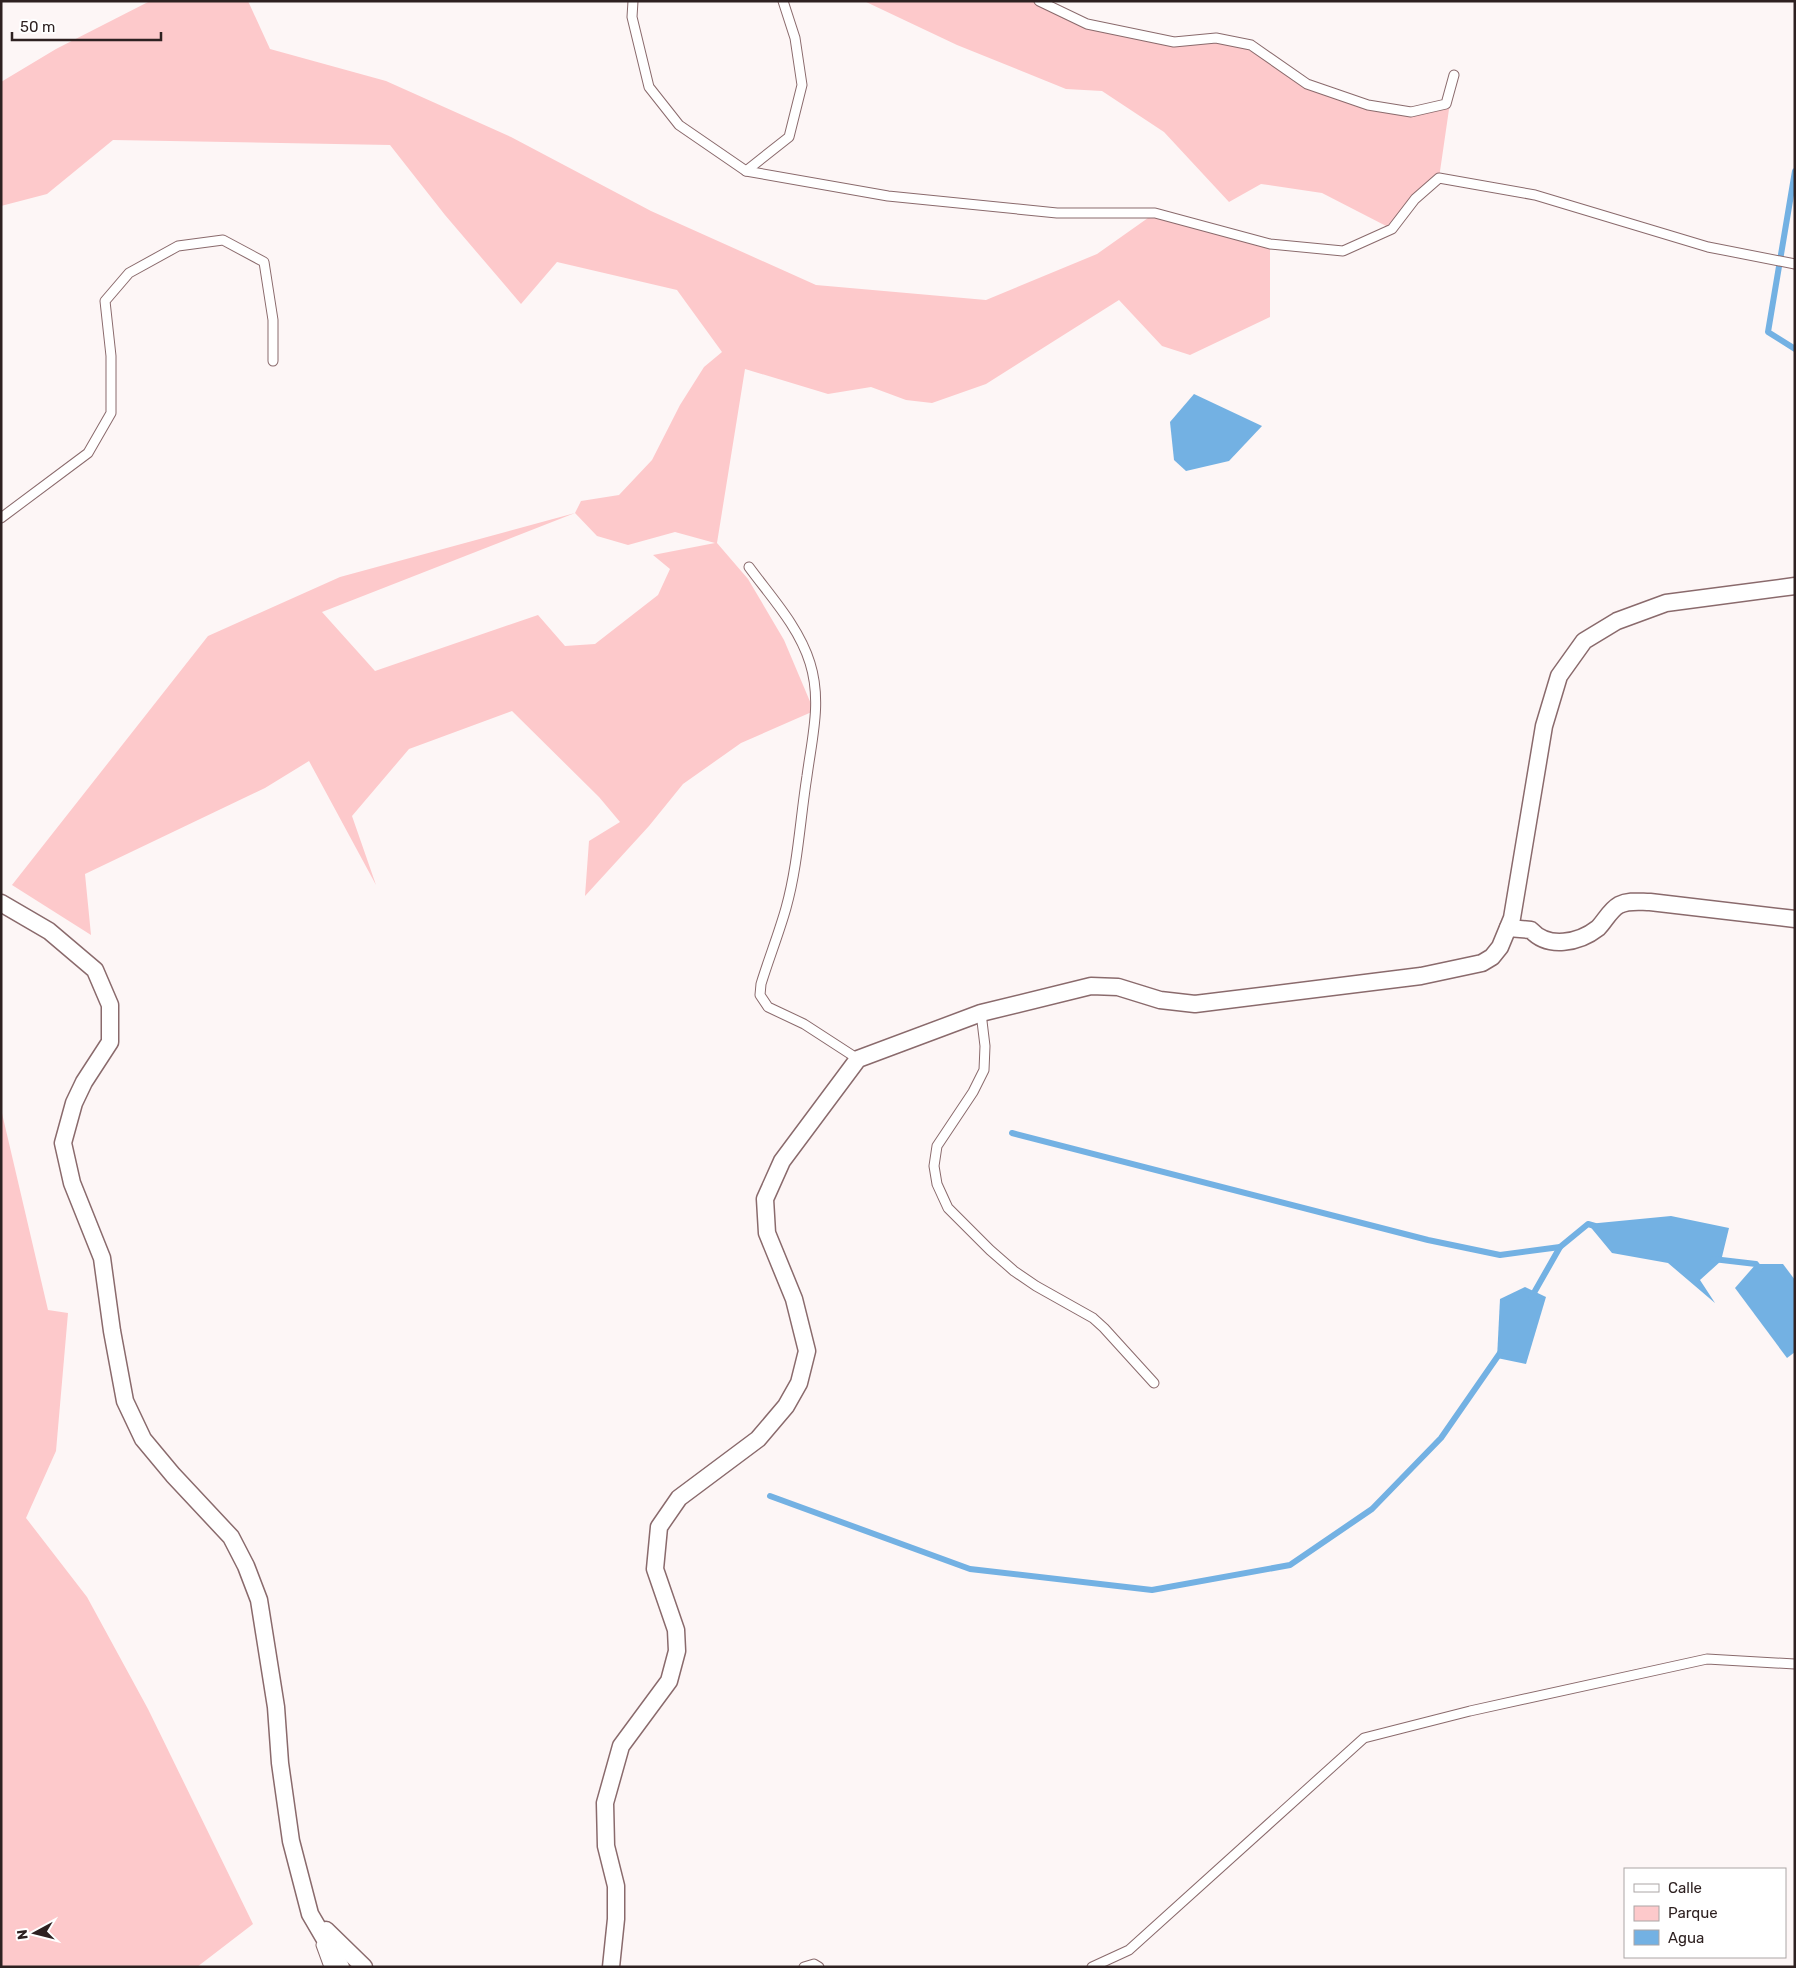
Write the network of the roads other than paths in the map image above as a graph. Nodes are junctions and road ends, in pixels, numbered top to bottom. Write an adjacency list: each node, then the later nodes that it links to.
1 (633, 1): 5 (lane)
2 (783, 1): 5 (lane)
3 (1039, 1): 4 (lane)
4 (1454, 75)
5 (746, 171): 6 (lane)
6 (1795, 264)
7 (273, 361): 8 (lane)
8 (1, 518)
9 (749, 567): 15 (lane)
10 (1795, 586): 13 (street)
11 (1, 903): 18 (street)
12 (1795, 919): 13 (street)
13 (1508, 928): 14 (street)
14 (981, 1013): 15 (street); 16 (lane)
15 (858, 1059): 22 (street)
16 (1154, 1382)
17 (1795, 1664): 25 (lane)
18 (310, 1914): 19 (lane); 20 (street); 21 (street)
19 (329, 1967)
20 (341, 1967)
21 (364, 1967)
22 (611, 1967)
23 (804, 1967): 24 (lane)
24 (819, 1967)
25 (1092, 1967)

